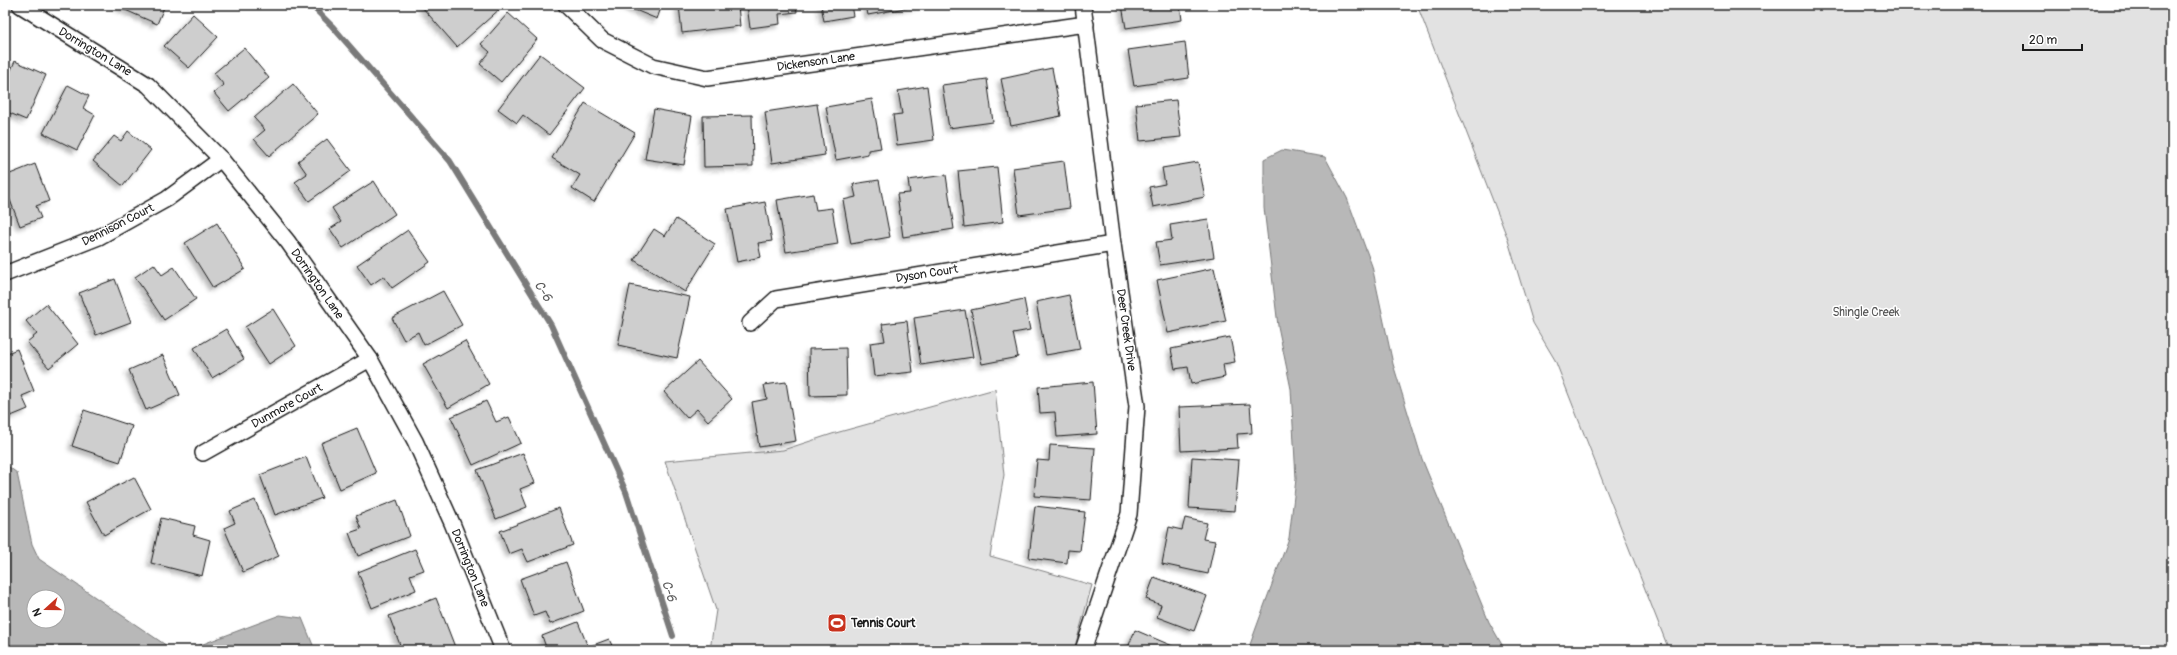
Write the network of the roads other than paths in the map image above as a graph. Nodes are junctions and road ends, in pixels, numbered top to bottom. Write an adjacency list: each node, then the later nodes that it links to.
1 (20, 5): 5 (street, Dorrington Lane)
2 (566, 5): 4 (street, Dickenson Lane)
3 (1083, 5): 4 (street, Deer Creek Drive)
4 (1086, 24): 6 (street, Deer Creek Drive)
5 (221, 158): 7 (street, Dennison Court); 9 (street, Dorrington Lane)
6 (1114, 244): 8 (street, Dyson Court); 12 (street, Deer Creek Drive)
7 (5, 274)
8 (750, 323)
9 (370, 359): 10 (street, Dunmore Court); 11 (street, Dorrington Lane)
10 (203, 453)
11 (503, 650)
12 (1083, 650)

